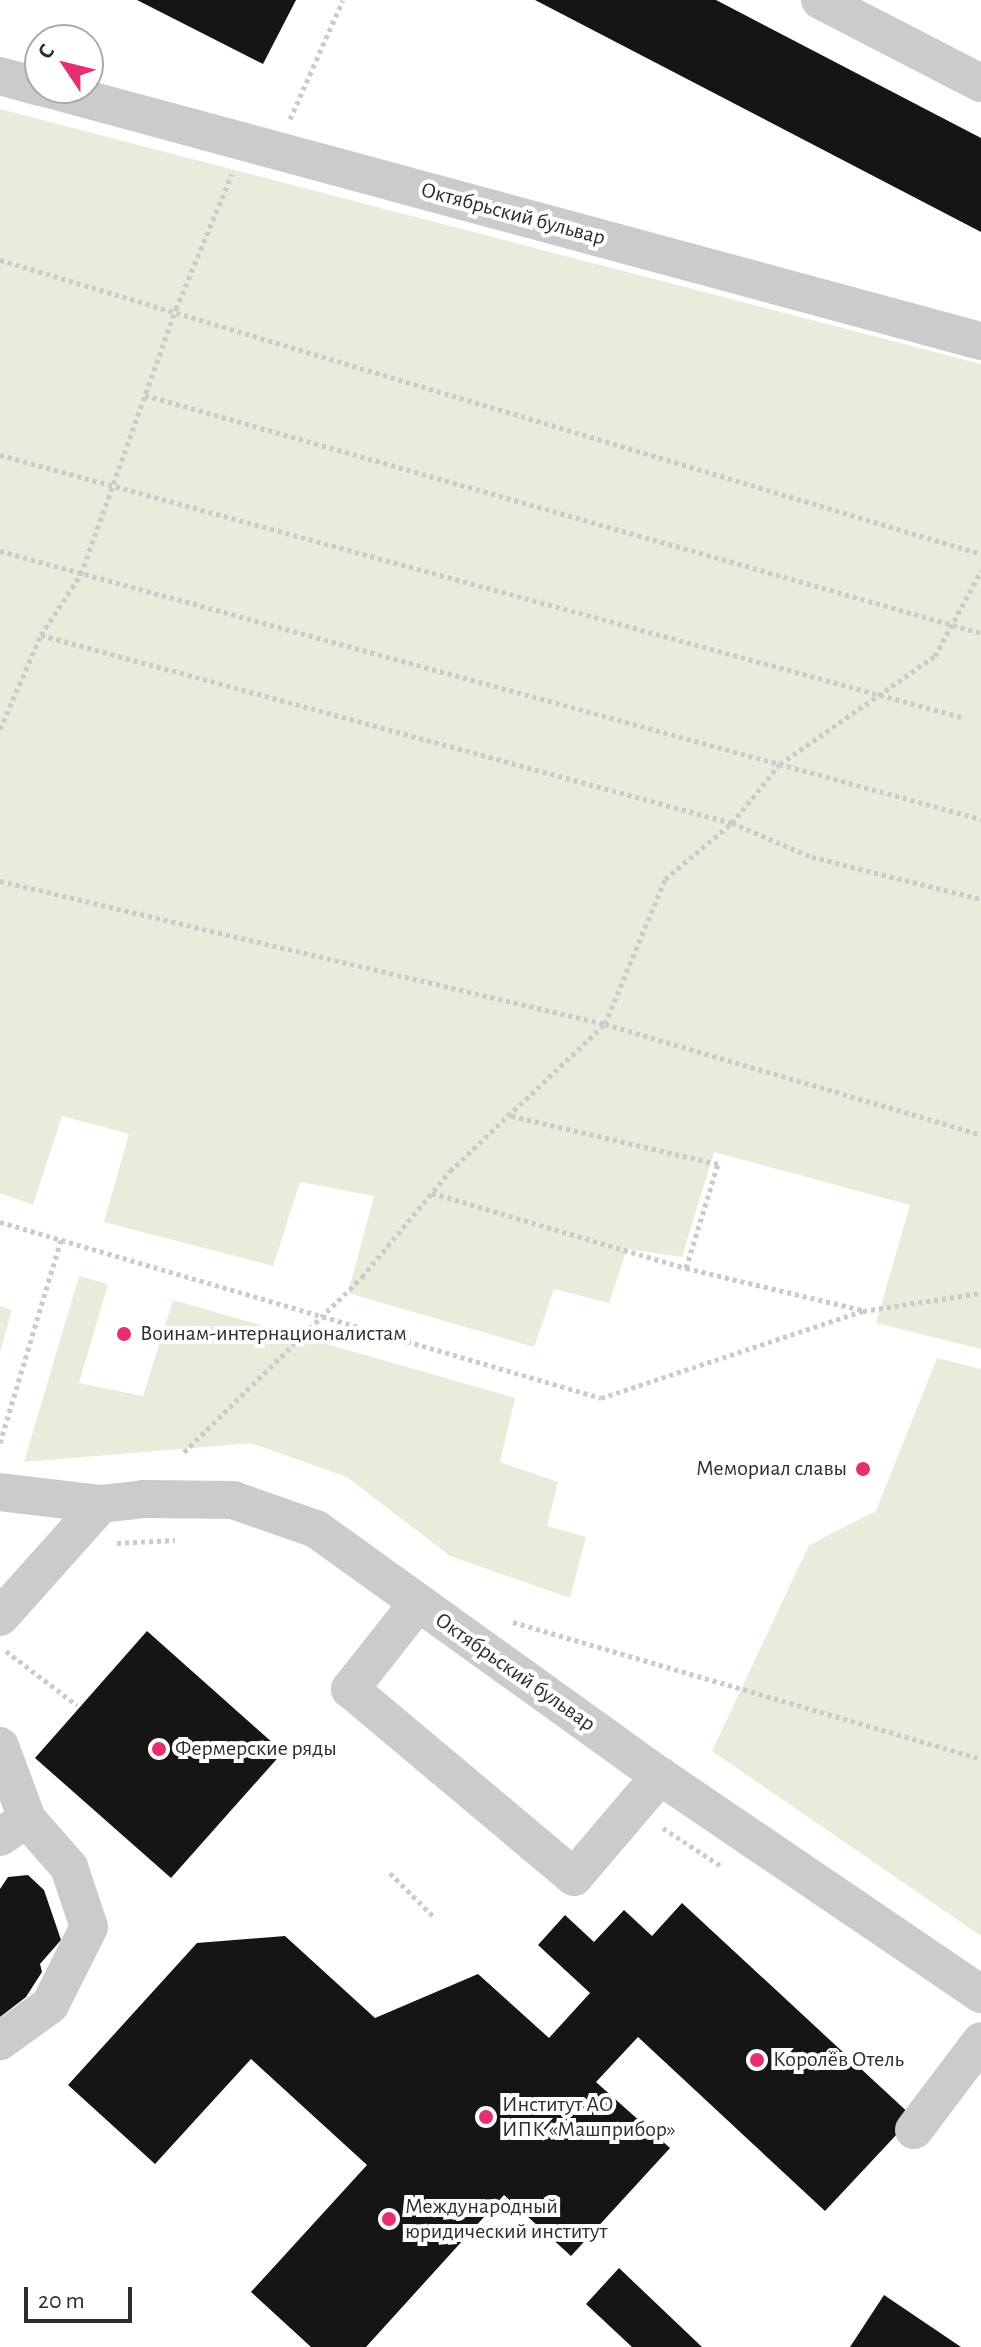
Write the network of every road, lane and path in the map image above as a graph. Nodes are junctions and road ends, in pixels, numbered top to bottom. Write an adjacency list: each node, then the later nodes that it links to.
1 (343, 0): 7 (path)
2 (820, 0): 5 (street)
3 (0, 76): 4 (street, Октябрьский бульвар)
4 (24, 82)
5 (981, 83)
6 (104, 104): 11 (street, Октябрьский бульвар)
7 (288, 123)
8 (233, 173): 10 (path)
9 (0, 260): 10 (path)
10 (176, 309): 12 (path); 16 (path)
11 (981, 341)
12 (145, 395): 14 (path); 19 (path)
13 (0, 455): 14 (path)
14 (112, 487): 18 (path); 22 (path)
15 (0, 551): 18 (path)
16 (981, 554)
17 (981, 571): 19 (path)
18 (81, 574): 21 (path); 25 (path)
19 (955, 625): 20 (path); 22 (path)
20 (981, 633)
21 (41, 635): 24 (path); 27 (path)
22 (879, 695): 23 (path); 25 (path)
23 (965, 718)
24 (0, 729)
25 (780, 764): 26 (path); 27 (path)
26 (981, 819)
27 (732, 823): 29 (path); 30 (path)
28 (0, 881): 30 (path)
29 (981, 899)
30 (605, 1024): 31 (path); 32 (path)
31 (507, 1115): 33 (path); 36 (path)
32 (981, 1135)
33 (432, 1193): 36 (path); 39 (path)
34 (0, 1222): 35 (path)
35 (61, 1240): 39 (path); 40 (path)
36 (686, 1268): 38 (path)
37 (981, 1293): 38 (path)
38 (863, 1311): 39 (path)
39 (320, 1318): 41 (path)
40 (0, 1443)
41 (184, 1452)
42 (0, 1492): 43 (street, Октябрьский бульвар)
43 (101, 1504): 46 (street, Октябрьский бульвар); 48 (street)
44 (183, 1539): 45 (path)
45 (109, 1543)
46 (418, 1603): 52 (street, Октябрьский бульвар); 53 (street)
47 (502, 1618): 51 (path)
48 (2, 1634): 49 (path)
49 (77, 1705)
50 (0, 1746): 54 (street)
51 (981, 1759)
52 (660, 1776): 53 (street); 58 (street, Октябрьский бульвар)
53 (633, 1808): 55 (path)
54 (14, 1828): 59 (street)
55 (724, 1868)
56 (390, 1873): 57 (path)
57 (435, 1918)
58 (981, 1994)
59 (0, 2041)
60 (981, 2041): 61 (street)
61 (914, 2130)

